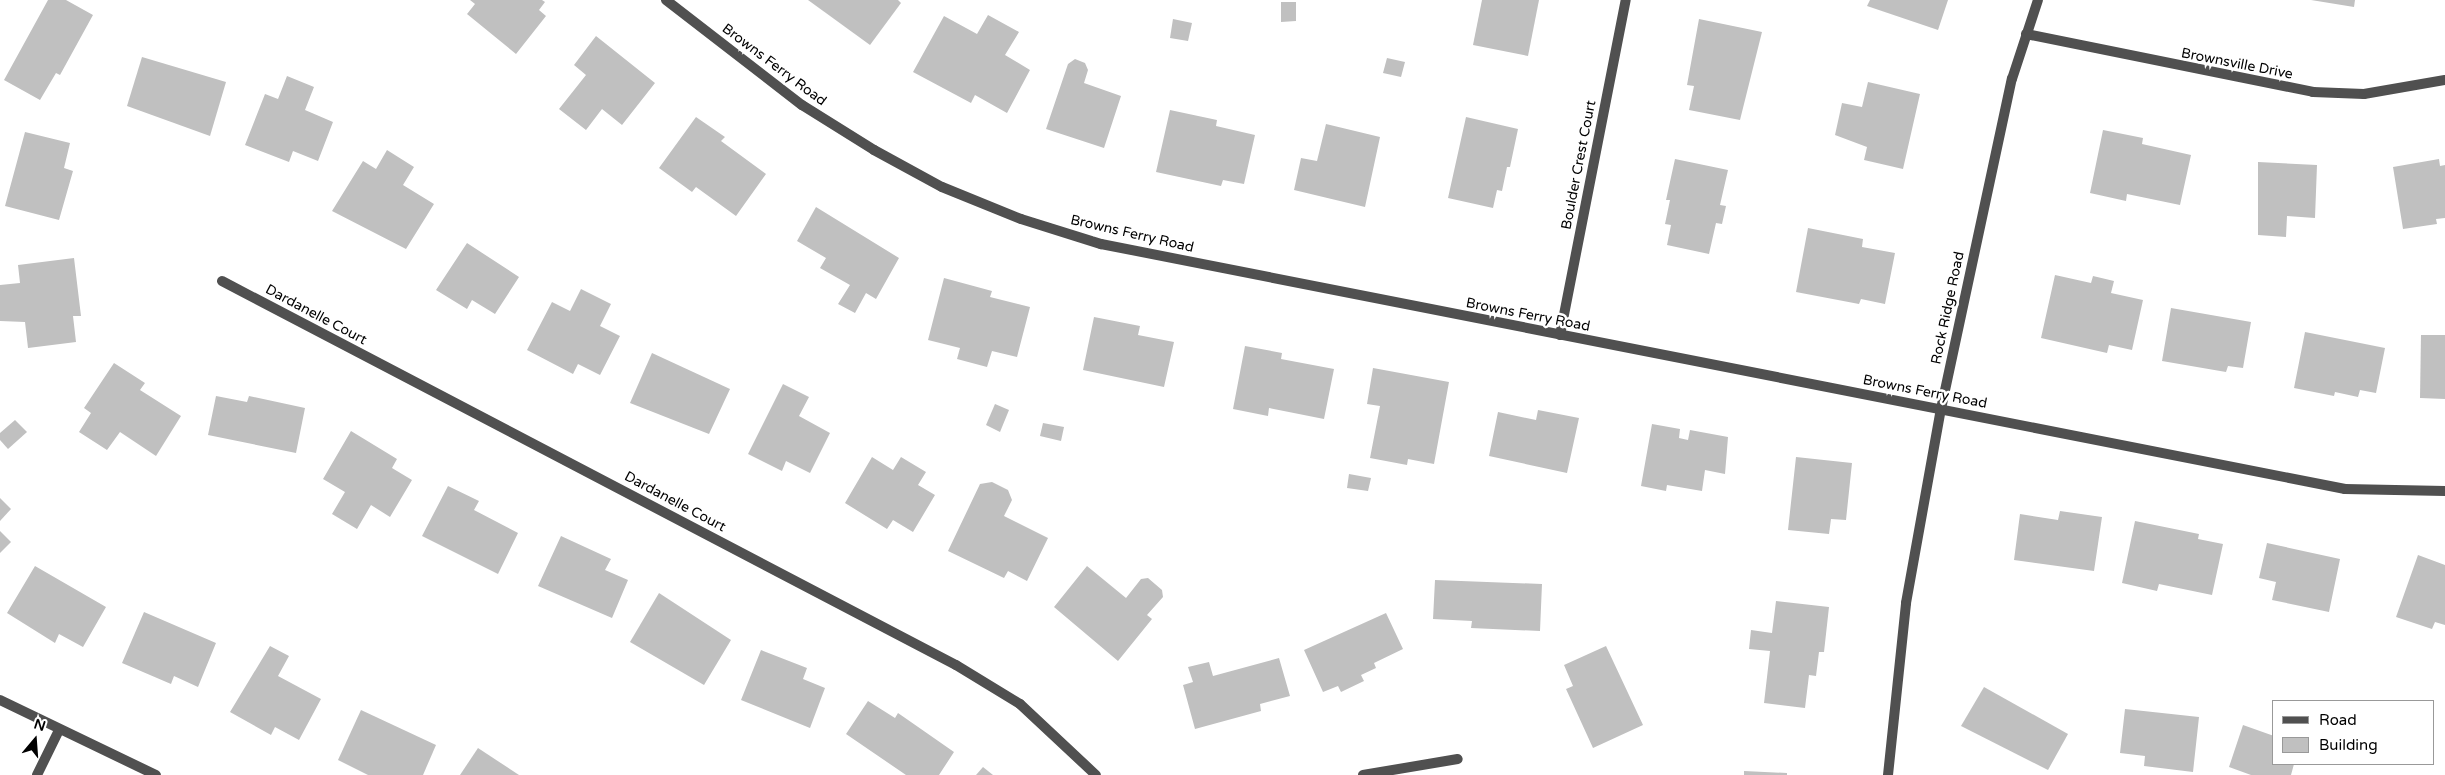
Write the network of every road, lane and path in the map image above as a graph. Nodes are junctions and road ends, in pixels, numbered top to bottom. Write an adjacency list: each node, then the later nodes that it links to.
1 (666, 0): 7 (street, Browns Ferry Road)
2 (1626, 0): 7 (street, Boulder Crest Court)
3 (2038, 0): 4 (street, Rock Ridge Road)
4 (2026, 34): 5 (street, Brownsville Drive); 8 (street, Rock Ridge Road)
5 (2445, 80)
6 (222, 281): 15 (street, Dardanelle Court)
7 (1560, 335): 8 (street, Browns Ferry Road)
8 (1941, 409): 9 (street, Browns Ferry Road); 17 (street, Rock Ridge Road)
9 (2445, 490)
10 (0, 700): 11 (street)
11 (59, 730): 13 (street); 14 (street)
12 (1458, 760): 16 (street)
13 (37, 775)
14 (156, 775)
15 (1096, 775)
16 (1362, 775)
17 (1888, 775)

